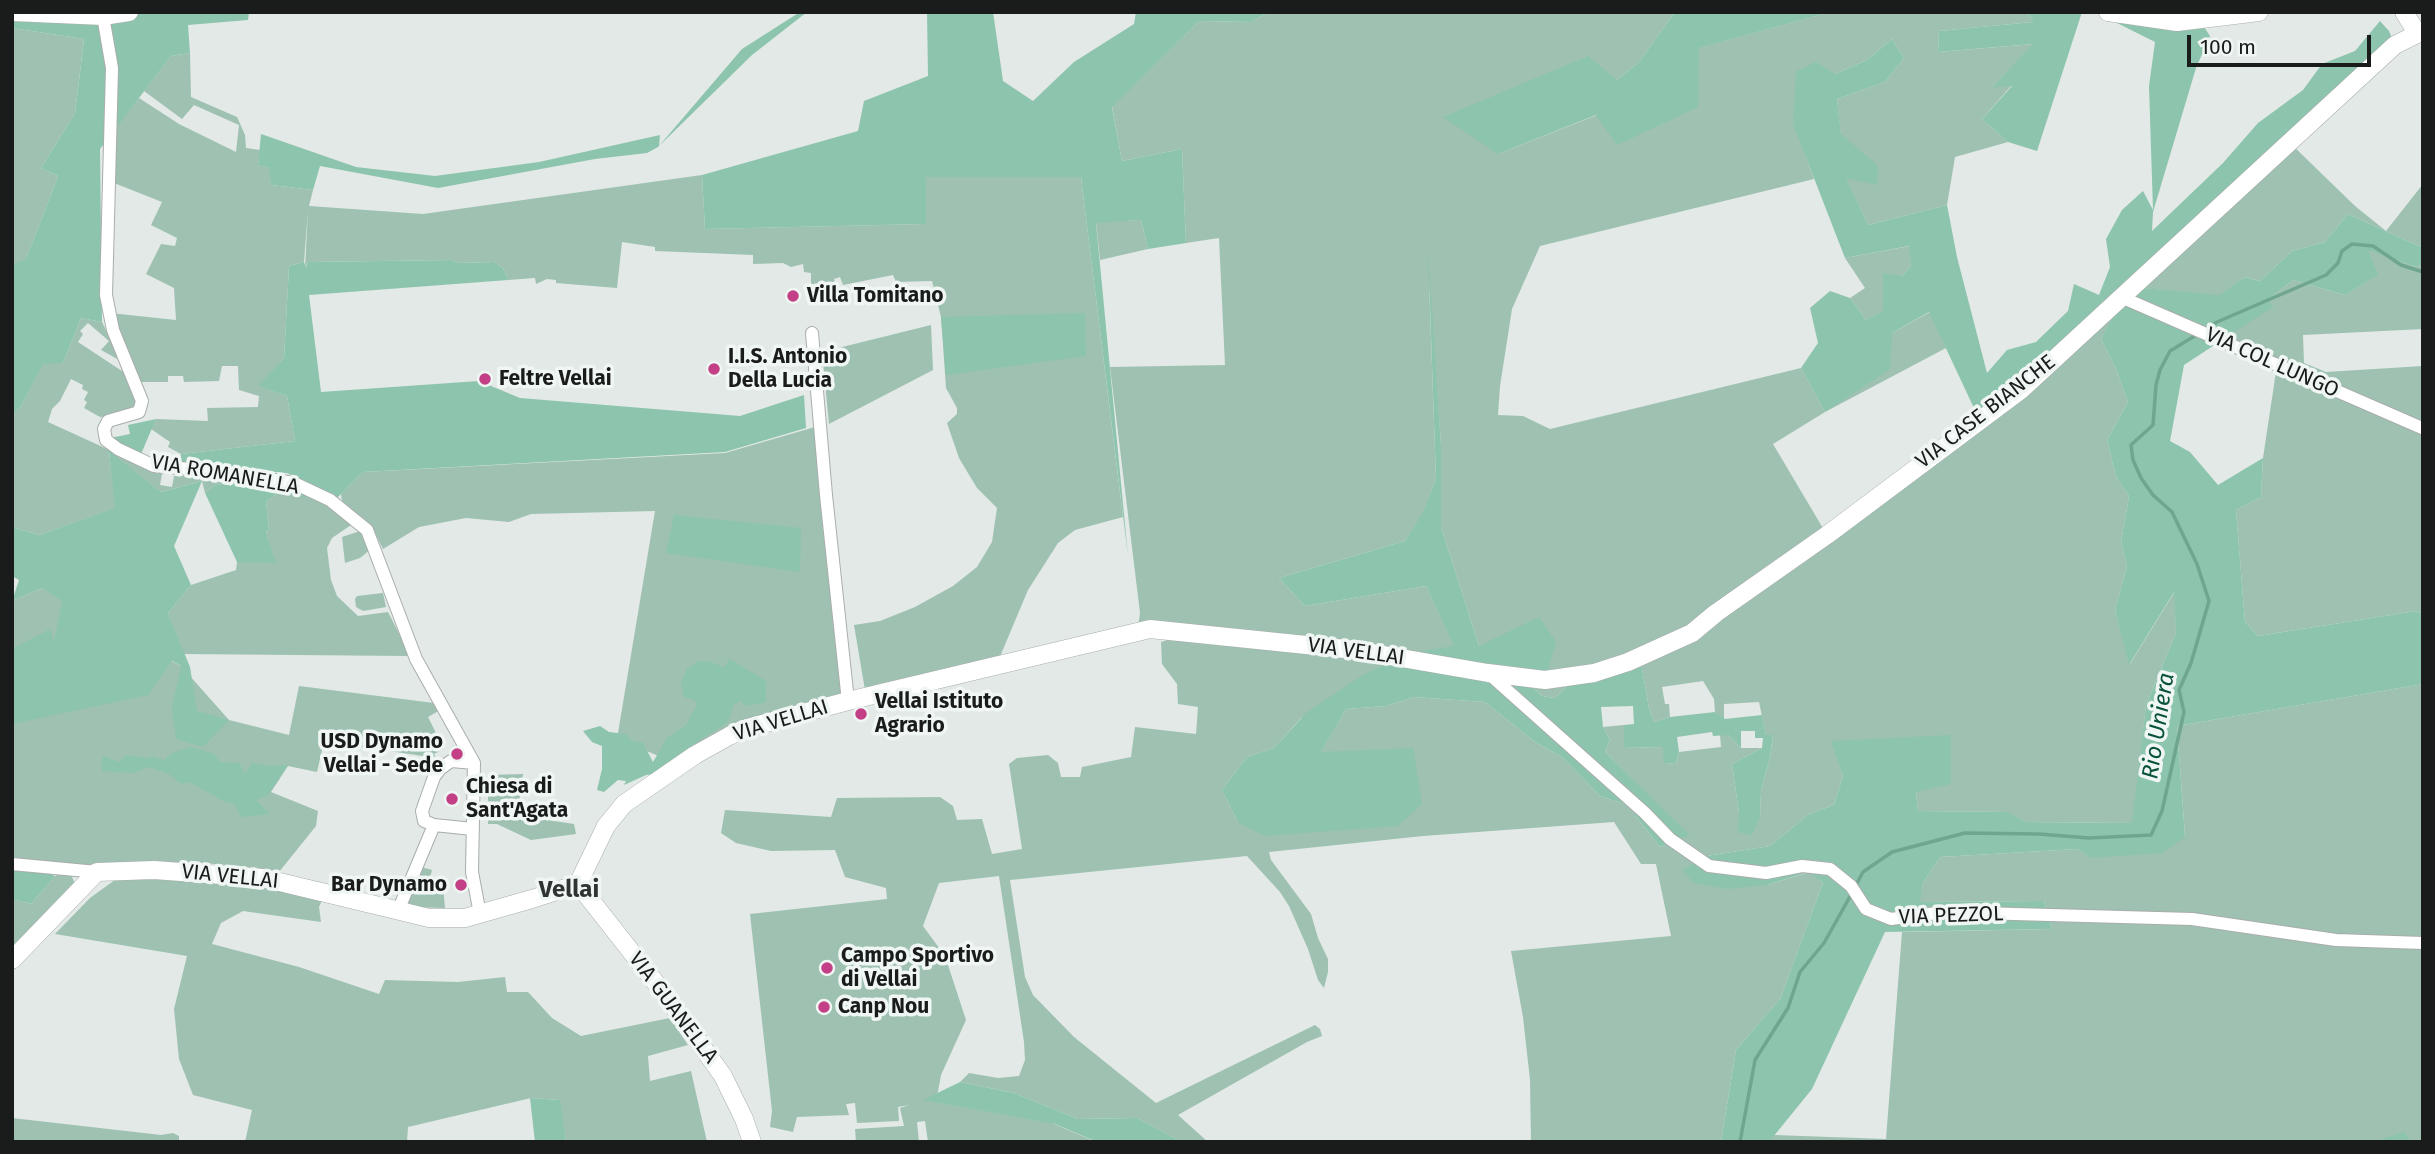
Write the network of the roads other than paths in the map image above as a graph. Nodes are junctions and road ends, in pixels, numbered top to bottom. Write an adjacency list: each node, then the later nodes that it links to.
1 (12, 12): 6 (street)
2 (129, 12): 6 (street)
3 (2108, 12): 4 (street)
4 (2259, 12)
5 (2404, 12): 7 (street)
6 (103, 16): 13 (street, VIA ROMANELLA)
7 (2420, 32): 8 (street, VIA CASE BIANCHE)
8 (2122, 297): 10 (street, VIA COL LUNGO); 11 (street, VIA CASE BIANCHE)
9 (812, 333): 12 (street)
10 (2422, 428)
11 (1488, 673): 12 (street, VIA VELLAI); 21 (street, VIA PEZZOL)
12 (848, 701): 18 (street, VIA VELLAI)
13 (474, 763): 14 (street); 15 (street)
14 (434, 825): 15 (street); 19 (street)
15 (473, 829): 20 (street)
16 (12, 864): 17 (street)
17 (97, 872): 19 (street, VIA VELLAI); 22 (street)
18 (578, 884): 20 (street, VIA VELLAI); 23 (street, VIA GUANELLA)
19 (398, 911): 20 (street, VIA VELLAI)
20 (480, 914)
21 (2423, 943)
22 (12, 960)
23 (752, 1142)

